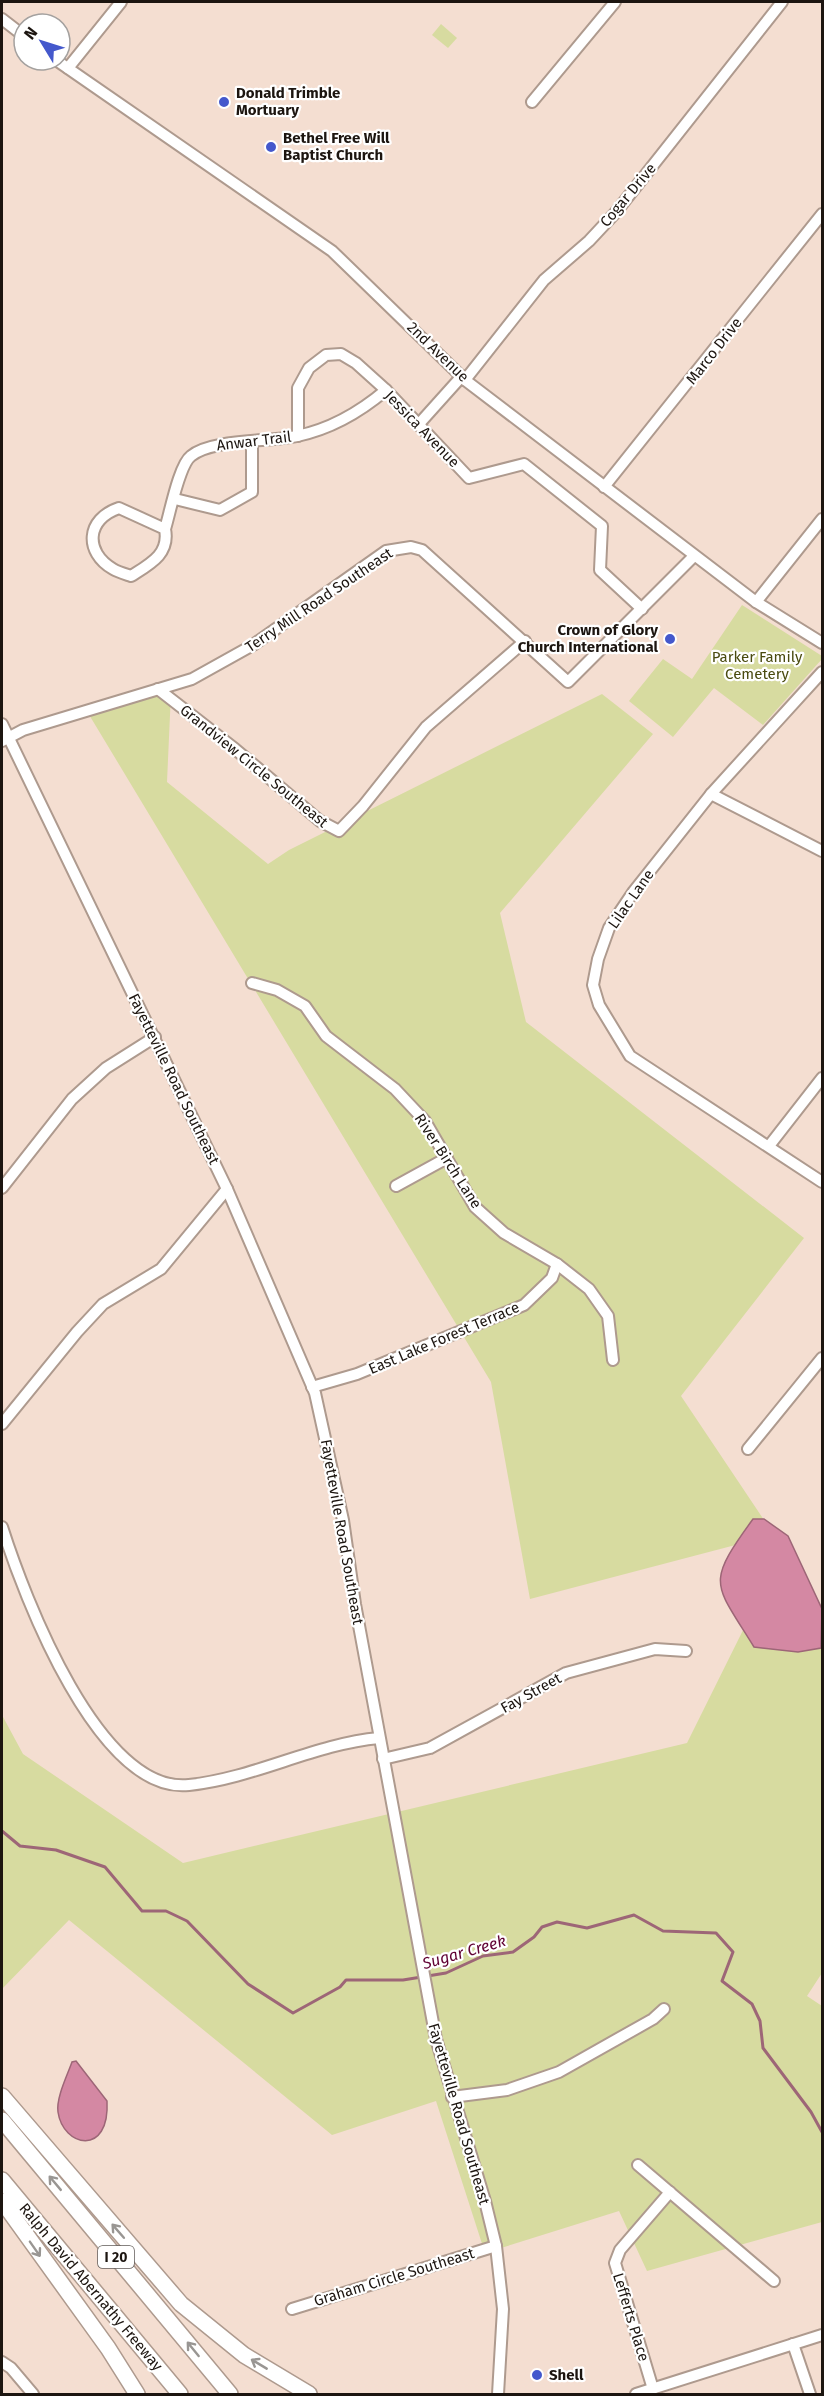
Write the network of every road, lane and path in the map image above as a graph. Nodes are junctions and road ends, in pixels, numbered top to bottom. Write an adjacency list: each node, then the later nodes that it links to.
1 (121, 2): 4 (street)
2 (615, 2): 6 (street)
3 (782, 2): 8 (street, Cogar Drive)
4 (72, 63)
5 (72, 71): 8 (street, 2nd Avenue)
6 (532, 102)
7 (822, 214): 13 (street, Marco Drive)
8 (464, 378): 10 (street, Cogar Drive); 13 (street, 2nd Avenue)
9 (386, 390): 10 (street, Jessica Avenue); 11 (street, Anwar Trail); 11 (street, Jessica Avenue)
10 (418, 424): 19 (street, Jessica Avenue)
11 (298, 436): 12 (street, Anwar Trail)
12 (252, 443): 14 (street, Anwar Trail); 14 (street)
13 (604, 487): 17 (street, 2nd Avenue)
14 (175, 499): 16 (street, Anwar Trail)
15 (822, 519): 18 (street)
16 (165, 529): 16 (street, Anwar Trail)
17 (694, 556): 18 (street, 2nd Avenue); 19 (street, Terry Mill Road Southeast)
18 (756, 602): 21 (street, 2nd Avenue)
19 (642, 609): 20 (street, Terry Mill Road Southeast)
20 (525, 641): 23 (street, Terry Mill Road Southeast); 23 (street, Grandview Circle Southeast)
21 (822, 643)
22 (822, 672): 26 (street, Lilac Lane)
23 (158, 689): 25 (street, Terry Mill Road Southeast)
24 (2, 724): 25 (street, Fayetteville Road Southeast)
25 (5, 739): 29 (street, Fayetteville Road Southeast)
26 (711, 794): 27 (street); 31 (street, Lilac Lane)
27 (822, 851)
28 (252, 984): 32 (street, River Birch Lane)
29 (155, 1037): 35 (street); 36 (street, Fayetteville Road Southeast)
30 (822, 1078): 31 (street)
31 (769, 1146): 33 (street, Lilac Lane)
32 (447, 1158): 34 (street); 37 (street, River Birch Lane)
33 (822, 1182)
34 (396, 1186)
35 (2, 1188)
36 (227, 1189): 40 (street, Fayetteville Road Southeast); 41 (street)
37 (557, 1264): 39 (street, River Birch Lane); 40 (street, East Lake Forest Terrace)
38 (822, 1358): 42 (street)
39 (613, 1360)
40 (312, 1387): 45 (street, Fayetteville Road Southeast)
41 (2, 1424)
42 (748, 1449)
43 (2, 1527): 45 (street)
44 (686, 1651): 46 (street, Fay Street)
45 (379, 1738): 46 (street, Fayetteville Road Southeast)
46 (383, 1759): 49 (street, Fayetteville Road Southeast)
47 (664, 2009): 49 (street)
48 (2, 2096): 66 (highway, one-way to 48)
49 (452, 2097): 55 (street, Fayetteville Road Southeast)
50 (2, 2120): 65 (highway, I 20, one-way to 50)
51 (638, 2165): 53 (street)
52 (2, 2180): 64 (highway, Ralph David Abernathy Freeway / I 20)
53 (670, 2192): 56 (street); 61 (street, Lefferts Place)
54 (2, 2201): 63 (highway, one-way to 63)
55 (496, 2246): 57 (street, Graham Circle Southeast); 67 (street, Fayetteville Road Southeast)
56 (774, 2281)
57 (292, 2309)
58 (822, 2335): 59 (street)
59 (793, 2344): 61 (street); 69 (street)
60 (2, 2362): 62 (street)
61 (653, 2389): 68 (street)
62 (33, 2394)
63 (137, 2394)
64 (180, 2394)
65 (230, 2394)
66 (309, 2394)
67 (498, 2394)
68 (636, 2394)
69 (810, 2394)

